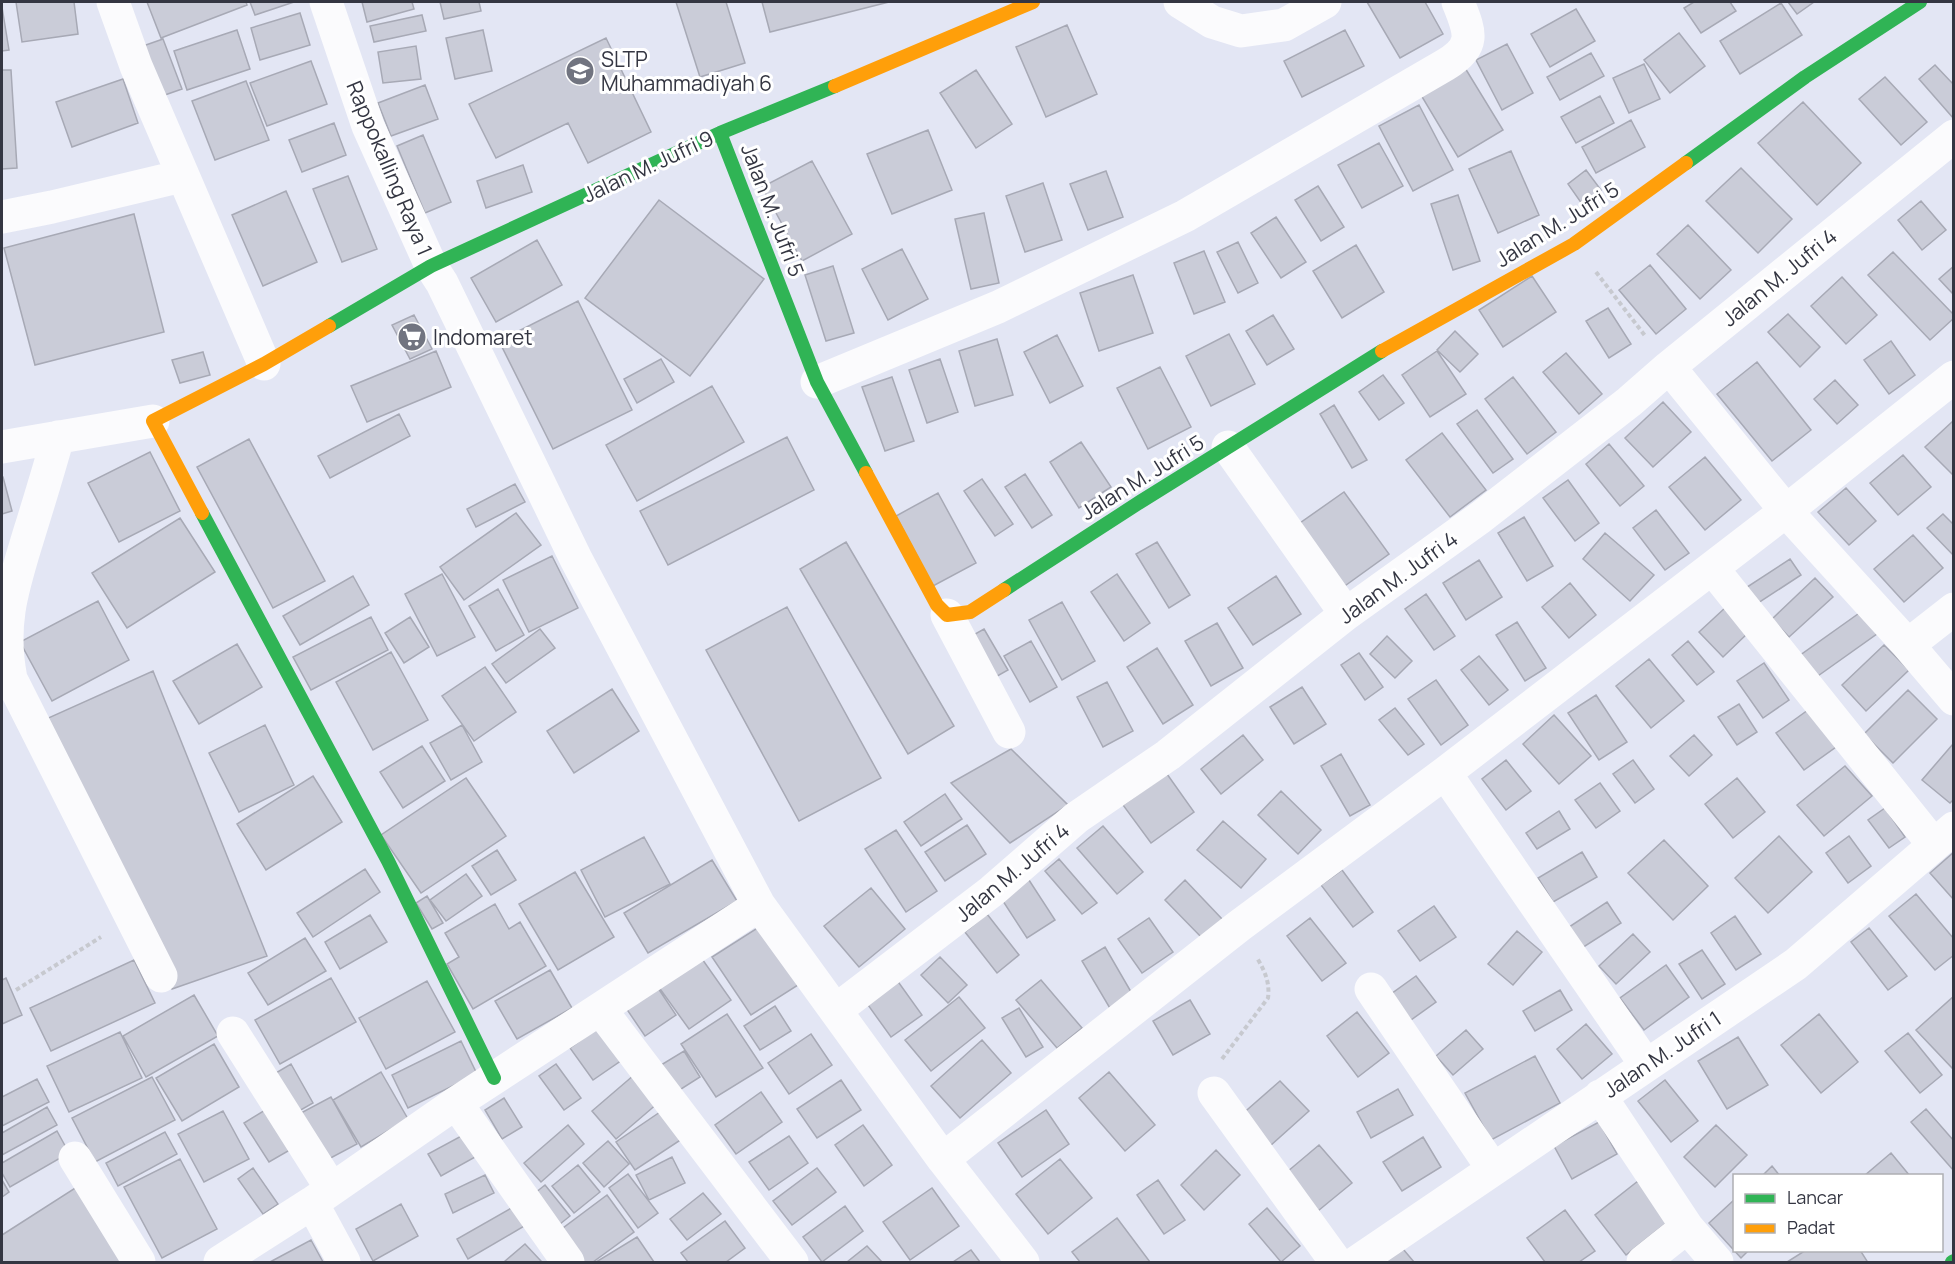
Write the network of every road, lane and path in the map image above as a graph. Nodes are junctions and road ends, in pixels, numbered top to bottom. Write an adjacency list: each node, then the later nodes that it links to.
1 (113, 2): 10 (street)
2 (326, 2): 13 (street, Rappokalling Raya 1)
3 (1033, 2): 8 (street, Jalan M. Jufri 9)
4 (1180, 2): 5 (street)
5 (1324, 2)
6 (1458, 2): 17 (street)
7 (1920, 2): 12 (street, Jalan M. Jufri 5)
8 (720, 133): 13 (street, Jalan M. Jufri 9); 17 (street, Jalan M. Jufri 5)
9 (1953, 136): 15 (street, Jalan M. Jufri 4)
10 (182, 176): 11 (street); 14 (street)
11 (2, 216)
12 (1574, 244): 15 (path); 21 (street, Jalan M. Jufri 5)
13 (431, 266): 14 (street, Jalan M. Jufri 9); 32 (street, Rappokalling Raya 1)
14 (264, 364): 18 (street, Jalan M. Jufri 9)
15 (1669, 366): 22 (street); 25 (street, Jalan M. Jufri 4)
16 (1953, 377): 22 (street)
17 (818, 382): 26 (street, Jalan M. Jufri 5)
18 (153, 422): 19 (street); 42 (street)
19 (58, 437): 20 (street); 33 (street)
20 (2, 447)
21 (1228, 447): 25 (street); 26 (street, Jalan M. Jufri 5)
22 (1786, 512): 23 (street); 27 (street)
23 (1712, 568): 30 (street); 31 (street)
24 (1953, 609): 27 (street)
25 (1346, 614): 39 (street, Jalan M. Jufri 4)
26 (947, 615): 29 (street)
27 (1908, 645): 28 (street)
28 (1953, 699)
29 (1008, 732)
30 (1445, 773): 34 (street); 41 (street)
31 (1944, 837): 41 (street, Jalan M. Jufri 1)
32 (759, 905): 38 (street); 39 (street, Rappokalling Raya 1)
33 (132, 917): 35 (street); 37 (path)
34 (1239, 926): 43 (path); 47 (street)
35 (161, 976)
36 (1371, 989): 48 (street)
37 (16, 990)
38 (600, 1008): 42 (street); 55 (street)
39 (836, 1010): 47 (street, Rappokalling Raya 1)
40 (233, 1033): 49 (street)
41 (1646, 1065): 44 (street, Jalan M. Jufri 1)
42 (494, 1078): 45 (street)
43 (1214, 1093): 57 (street)
44 (1600, 1096): 48 (street, Jalan M. Jufri 1); 50 (street)
45 (456, 1103): 49 (street); 54 (street)
46 (75, 1158): 51 (street)
47 (943, 1159): 56 (street, Rappokalling Raya 1)
48 (1493, 1169): 58 (street, Jalan M. Jufri 1)
49 (322, 1195): 52 (street); 53 (street)
50 (1687, 1227): 59 (street); 60 (street)
51 (139, 1263)
52 (220, 1263)
53 (344, 1263)
54 (568, 1263)
55 (792, 1263)
56 (1023, 1263)
57 (1335, 1263)
58 (1357, 1263)
59 (1643, 1263)
60 (1717, 1263)

